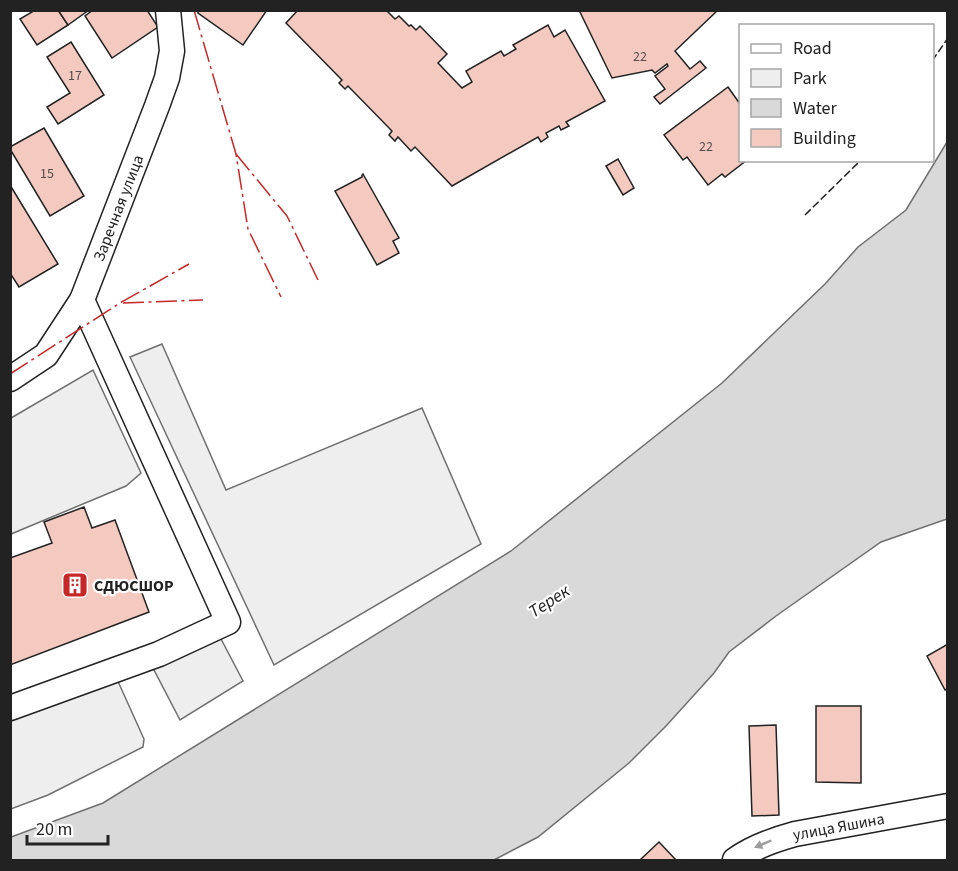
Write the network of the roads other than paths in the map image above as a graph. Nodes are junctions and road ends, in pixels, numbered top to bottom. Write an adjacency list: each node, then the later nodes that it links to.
1 (168, 10): 2 (street, Заречная улица)
2 (82, 300): 3 (street, Заречная улица); 4 (street)
3 (10, 379)
4 (10, 708)
5 (948, 806): 6 (street, улица Яшина, one-way to 6)
6 (735, 861)

